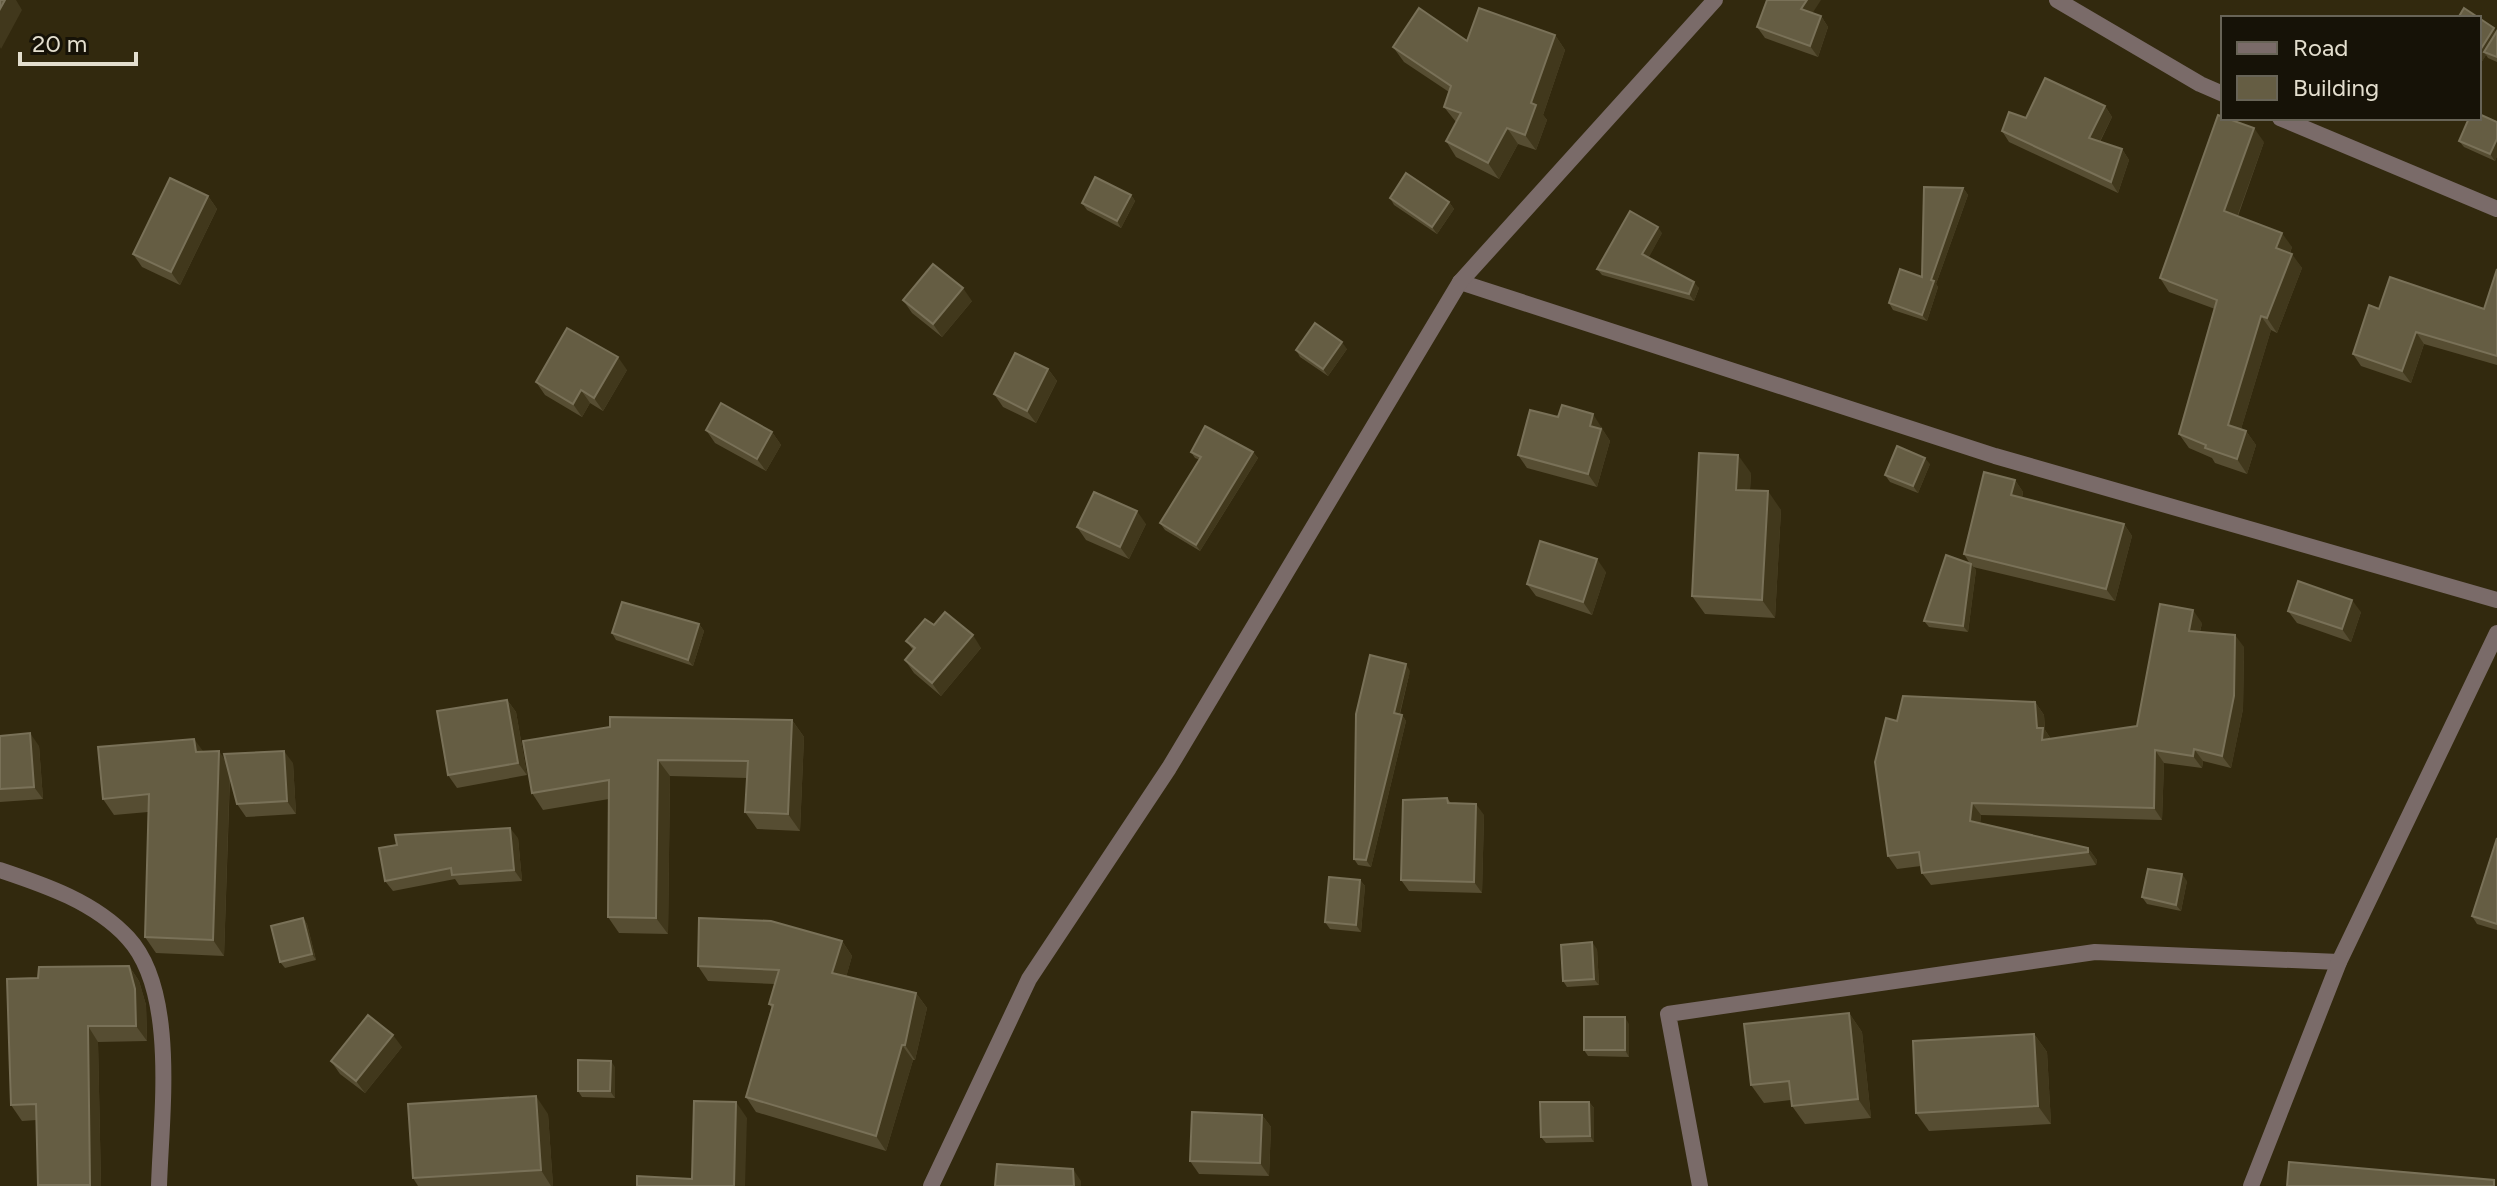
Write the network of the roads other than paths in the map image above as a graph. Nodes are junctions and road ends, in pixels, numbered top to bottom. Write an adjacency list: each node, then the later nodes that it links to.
1 (1715, 0): 6 (street)
2 (2057, 0): 3 (street)
3 (2221, 93)
4 (2285, 120): 5 (street)
5 (2497, 209)
6 (1460, 282): 7 (street); 12 (street)
7 (2497, 600)
8 (2497, 633): 10 (street)
9 (0, 870): 11 (street)
10 (2339, 962): 13 (street); 14 (street)
11 (159, 1186)
12 (931, 1186)
13 (1700, 1186)
14 (2251, 1186)

